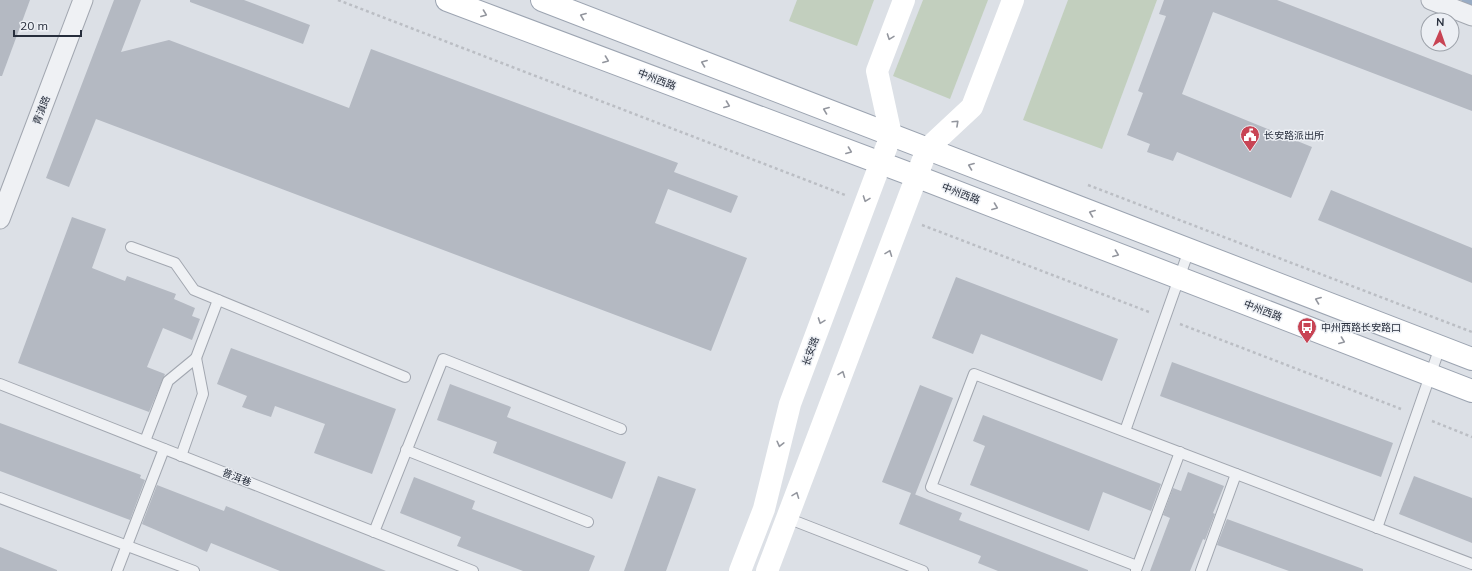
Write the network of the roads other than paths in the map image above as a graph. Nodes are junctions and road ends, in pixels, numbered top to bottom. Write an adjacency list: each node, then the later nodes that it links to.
1 (83, 0): 13 (street, 青滇路)
2 (448, 0): 11 (main road, 中州西路, one-way to 11)
3 (542, 0): 7 (main road)
4 (904, 0): 9 (main road, one-way to 9)
5 (1012, 0): 10 (main road, one-way to 5)
6 (1431, 0): 8 (street)
7 (564, 4): 9 (main road, one-way to 7)
8 (1472, 16)
9 (891, 135): 10 (main road); 11 (main road, 长安路)
10 (927, 149): 12 (main road); 15 (main road, one-way to 10)
11 (880, 163): 12 (main road, 中州西路); 45 (main road, 长安路, one-way to 45)
12 (918, 177): 16 (main road, 中州西路, one-way to 16); 34 (main road, one-way to 12)
13 (1, 215)
14 (131, 247): 17 (lane)
15 (1189, 250): 16 (lane); 18 (main road, one-way to 15)
16 (1179, 278): 21 (main road, 中州西路, one-way to 21); 26 (lane)
17 (218, 300): 19 (lane); 22 (lane)
18 (1440, 347): 20 (main road); 21 (lane)
19 (196, 358): 27 (lane); 31 (lane)
20 (1472, 359)
21 (1430, 375): 24 (main road, 中州西路); 36 (lane)
22 (405, 377)
23 (0, 384): 27 (lane, 普洱巷)
24 (1472, 391)
25 (622, 429): 29 (lane)
26 (1125, 431): 30 (lane); 41 (lane)
27 (145, 441): 28 (lane, 普洱巷)
28 (164, 449): 31 (lane, 普洱巷); 38 (lane)
29 (406, 450): 35 (lane); 37 (lane)
30 (1180, 452): 32 (lane); 41 (lane)
31 (181, 456): 37 (lane, 普洱巷)
32 (1236, 474): 36 (lane); 48 (lane)
33 (0, 498): 38 (lane)
34 (787, 518): 40 (lane); 46 (main road)
35 (588, 522)
36 (1377, 528): 39 (lane)
37 (374, 532): 42 (lane, 普洱巷)
38 (127, 546): 43 (lane); 44 (lane)
39 (1472, 564)
40 (902, 567): 47 (lane)
41 (1136, 568)
42 (467, 570)
43 (117, 571)
44 (194, 571)
45 (740, 571)
46 (766, 571)
47 (923, 571)
48 (1201, 571)

